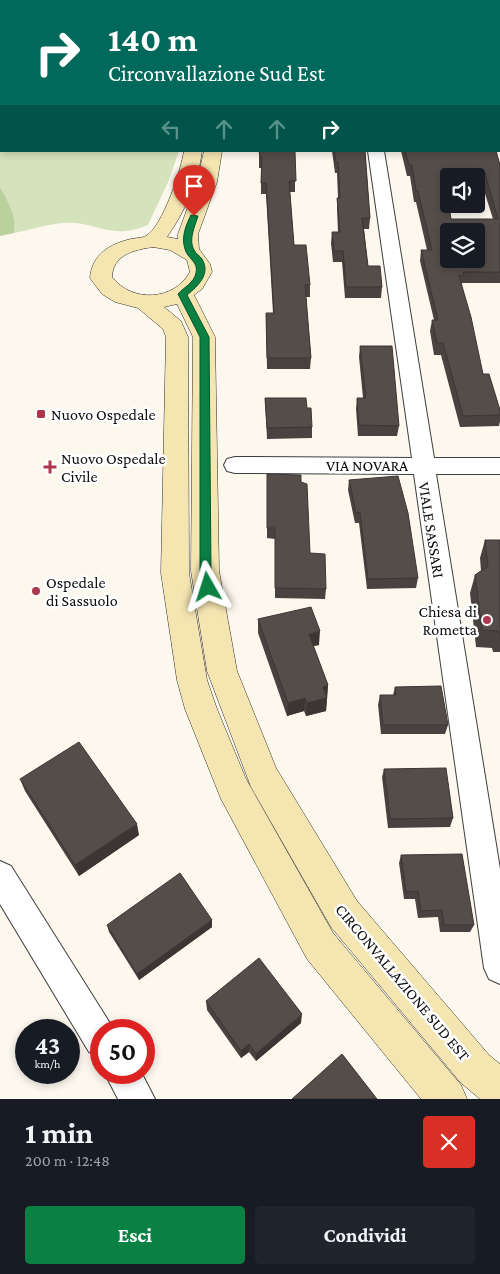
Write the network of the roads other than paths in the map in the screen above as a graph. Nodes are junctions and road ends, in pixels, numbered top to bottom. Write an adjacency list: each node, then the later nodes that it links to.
1 (193, 152): 4 (main road)
2 (213, 152): 5 (main road)
3 (376, 152): 9 (street, VIALE SASSARI)
4 (153, 241): 5 (main road); 7 (main road)
5 (189, 250): 6 (main road)
6 (183, 294): 7 (main road); 15 (main road, CIRCONVALLAZIONE SUD EST)
7 (144, 302): 17 (main road)
8 (235, 465): 9 (street, VIA NOVARA)
9 (422, 466): 10 (street, VIA NOVARA); 12 (street, VIALE SASSARI)
10 (500, 466)
11 (0, 876): 13 (street)
12 (500, 968)
13 (90, 1022)
14 (129, 1084): 16 (street)
15 (500, 1090)
16 (138, 1099)
17 (447, 1099)

